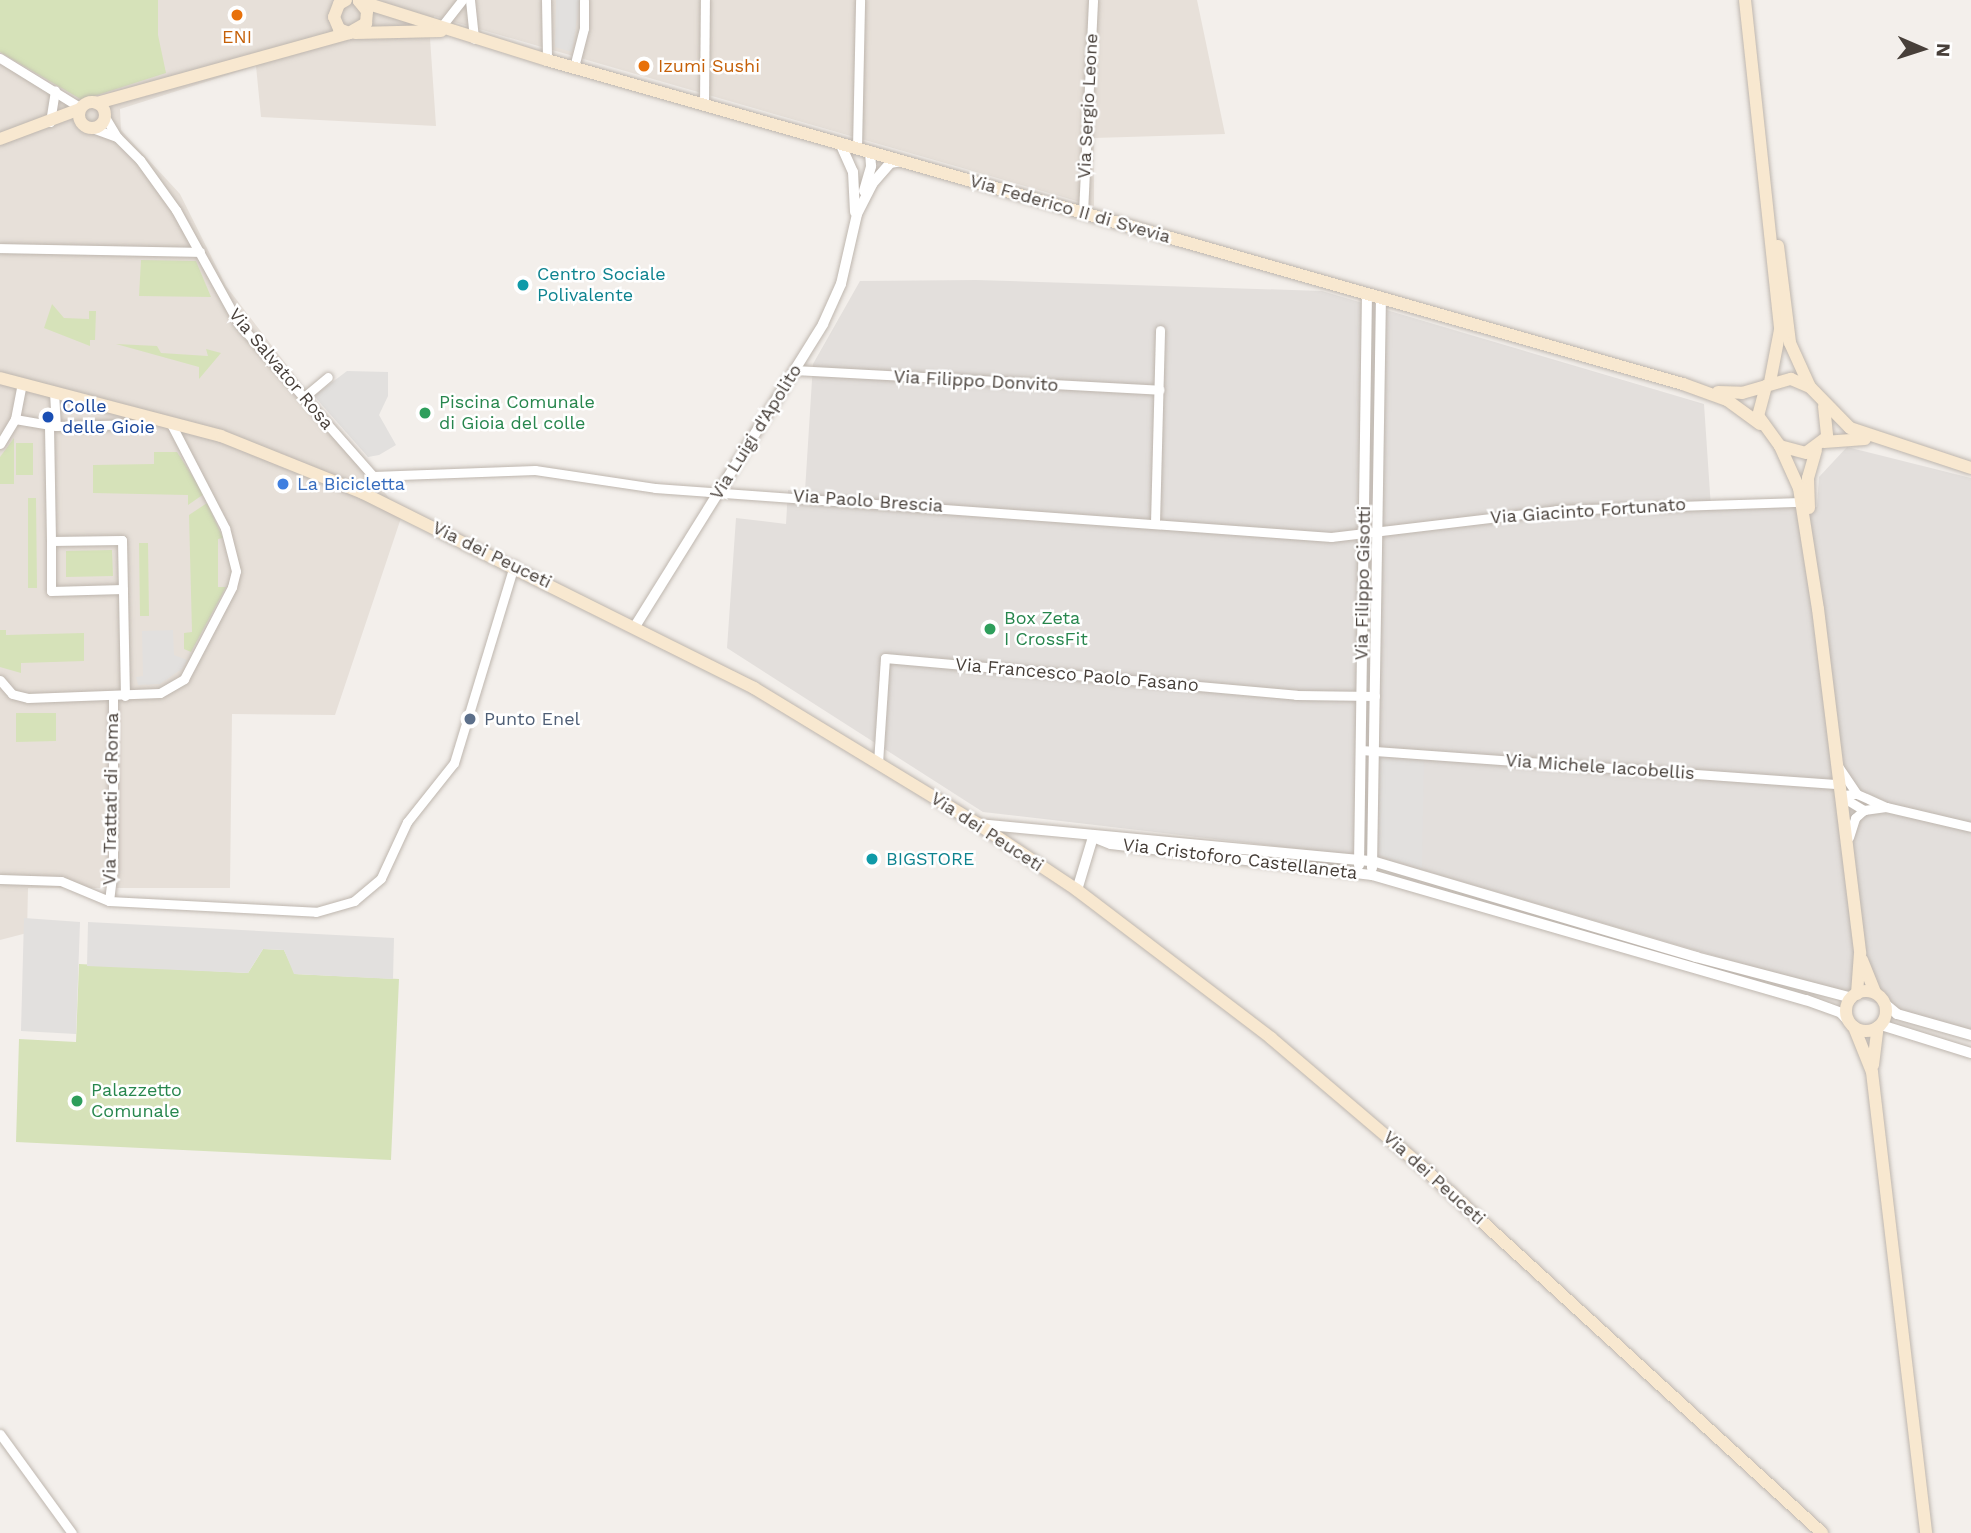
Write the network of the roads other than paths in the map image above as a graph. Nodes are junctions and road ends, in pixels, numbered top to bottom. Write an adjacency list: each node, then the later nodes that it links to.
1 (325, 0): 12 (main road)
2 (346, 0): 12 (main road, Via Federico II di Svevia)
3 (357, 0): 13 (main road, Via Federico II di Svevia); 14 (main road)
4 (462, 0): 13 (street)
5 (470, 0): 16 (street)
6 (545, 0): 19 (street)
7 (584, 0): 20 (street)
8 (705, 0): 24 (street)
9 (860, 0): 32 (street)
10 (1093, 0): 38 (street, Via Sergio Leone)
11 (1745, 0): 37 (main road)
12 (334, 16): 14 (main road); 17 (main road, Via Federico II di Svevia)
13 (441, 27): 15 (main road, Via Federico II di Svevia)
14 (352, 33): 15 (main road, Via Federico II di Svevia); 17 (main road, Via Federico II di Svevia)
15 (458, 34): 16 (main road, Via Federico II di Svevia)
16 (474, 39): 19 (main road, Via Federico II di Svevia)
17 (303, 43): 22 (main road, Via Federico II di Svevia)
18 (0, 58): 21 (street)
19 (547, 60): 20 (main road, Via Federico II di Svevia)
20 (573, 68): 24 (main road, Via Federico II di Svevia)
21 (55, 90): 25 (street); 27 (street)
22 (125, 97): 23 (main road, Via Federico II di Svevia); 26 (main road)
23 (97, 103): 25 (main road, Via Federico II di Svevia); 26 (main road)
24 (704, 105): 31 (main road, Via Federico II di Svevia)
25 (80, 108): 27 (main road, Via Federico II di Svevia); 28 (main road)
26 (105, 116): 28 (main road); 29 (street)
27 (52, 122): 28 (main road); 30 (main road)
28 (90, 128): 29 (street)
29 (117, 137): 41 (street, Via Salvator Rosa)
30 (0, 139)
31 (840, 143): 32 (main road, Via Federico II di Svevia); 35 (street, Via Luigi d'Apolito)
32 (857, 148): 33 (main road, Via Federico II di Svevia)
33 (870, 152): 34 (main road, Via Federico II di Svevia); 35 (street); 36 (street)
34 (902, 161): 36 (street, Via Luigi d'Apolito); 38 (main road, Via Federico II di Svevia)
35 (855, 189): 39 (street, Via Luigi d'Apolito)
36 (864, 198): 39 (street, Via Luigi d'Apolito)
37 (1770, 208): 50 (main road); 51 (main road)
38 (1083, 212): 42 (main road, Via Federico II di Svevia)
39 (855, 225): 45 (street, Via Luigi d'Apolito)
40 (0, 248): 41 (street)
41 (200, 252): 54 (street, Via Salvator Rosa)
42 (1367, 294): 43 (main road, Via Federico II di Svevia); 72 (street, Via Filippo Gisotti)
43 (1381, 298): 49 (main road, Via Federico II di Svevia); 71 (street, Via Filippo Gisotti)
44 (1160, 330): 52 (street)
45 (794, 370): 52 (street, Via Filippo Donvito); 67 (street, Via Luigi d'Apolito)
46 (0, 377): 48 (main road, Via dei Peuceti)
47 (328, 377): 54 (street)
48 (22, 383): 53 (main road, Via dei Peuceti); 57 (street)
49 (1683, 384): 50 (main road); 59 (main road)
50 (1768, 384): 51 (main road); 59 (main road)
51 (1810, 387): 55 (main road)
52 (1158, 390): 70 (street)
53 (54, 391): 56 (main road, Via dei Peuceti); 60 (street)
54 (304, 397): 66 (street, Via Salvator Rosa)
55 (1824, 406): 62 (main road); 64 (main road)
56 (153, 418): 58 (main road, Via dei Peuceti); 60 (street)
57 (15, 419): 60 (street); 61 (street)
58 (170, 422): 68 (main road, Via dei Peuceti); 79 (street)
59 (1760, 424): 63 (main road)
60 (52, 426): 73 (street)
61 (0, 444)
62 (1895, 445): 64 (main road); 65 (main road)
63 (1780, 446): 64 (main road); 69 (main road)
64 (1820, 446): 76 (main road)
65 (1971, 468)
66 (373, 476): 67 (street, Via Paolo Brescia); 68 (street)
67 (720, 491): 70 (street, Via Paolo Brescia); 77 (street, Via Luigi d'Apolito)
68 (363, 493): 74 (main road, Via dei Peuceti)
69 (1801, 502): 71 (street, Via Giacinto Fortunato); 76 (main road)
70 (1155, 523): 72 (street, Via Paolo Brescia)
71 (1377, 533): 72 (street, Via Giacinto Fortunato); 82 (street, Via Filippo Gisotti)
72 (1364, 536): 81 (street, Via Filippo Gisotti)
73 (51, 541): 75 (street); 75 (street)
74 (514, 565): 77 (main road, Via dei Peuceti); 101 (street)
75 (123, 589): 79 (street)
76 (1818, 609): 86 (main road)
77 (634, 628): 85 (main road, Via dei Peuceti)
78 (0, 680): 80 (street)
79 (125, 695): 80 (street)
80 (113, 696): 101 (street, Via Trattati di Roma)
81 (1362, 696): 82 (street, Via Francesco Paolo Fasano); 83 (street, Via Filippo Gisotti); 85 (street, Via Francesco Paolo Fasano)
82 (1375, 696): 84 (street, Via Filippo Gisotti)
83 (1361, 750): 84 (street, Via Michele Iacobellis); 95 (street, Via Filippo Gisotti)
84 (1373, 751): 87 (street, Via Michele Iacobellis); 96 (street, Via Filippo Gisotti)
85 (878, 763): 91 (main road, Via dei Peuceti)
86 (1837, 763): 87 (main road); 88 (street)
87 (1840, 790): 88 (street, Via Michele Iacobellis); 90 (street); 94 (main road)
88 (1857, 794): 89 (street)
89 (1886, 807): 90 (street); 92 (street)
90 (1864, 810): 94 (street)
91 (978, 824): 93 (street); 100 (main road, Via dei Peuceti)
92 (1971, 827)
93 (1093, 837): 95 (street, Via Cristoforo Castellaneta); 97 (street, Via Cristoforo Castellaneta); 100 (street)
94 (1847, 849): 102 (main road)
95 (1359, 860): 96 (street, Via Cristoforo Castellaneta); 97 (street, Via Filippo Gisotti)
96 (1372, 861): 98 (street, Via Filippo Gisotti); 103 (street, Via Cristoforo Castellaneta)
97 (1359, 873): 98 (street, Via Cristoforo Castellaneta)
98 (1372, 874): 105 (street, Via Cristoforo Castellaneta)
99 (0, 879): 101 (street)
100 (1077, 890): 112 (main road, Via dei Peuceti)
101 (108, 901)
102 (1860, 953): 103 (main road); 104 (main road)
103 (1854, 996): 104 (main road); 105 (main road)
104 (1880, 998): 106 (main road); 107 (street)
105 (1852, 1024): 106 (main road); 109 (main road)
106 (1879, 1026): 108 (street); 109 (main road)
107 (1971, 1035)
108 (1971, 1053)
109 (1872, 1072): 113 (main road)
110 (0, 1434): 111 (street)
111 (72, 1533)
112 (1822, 1533)
113 (1928, 1533)

